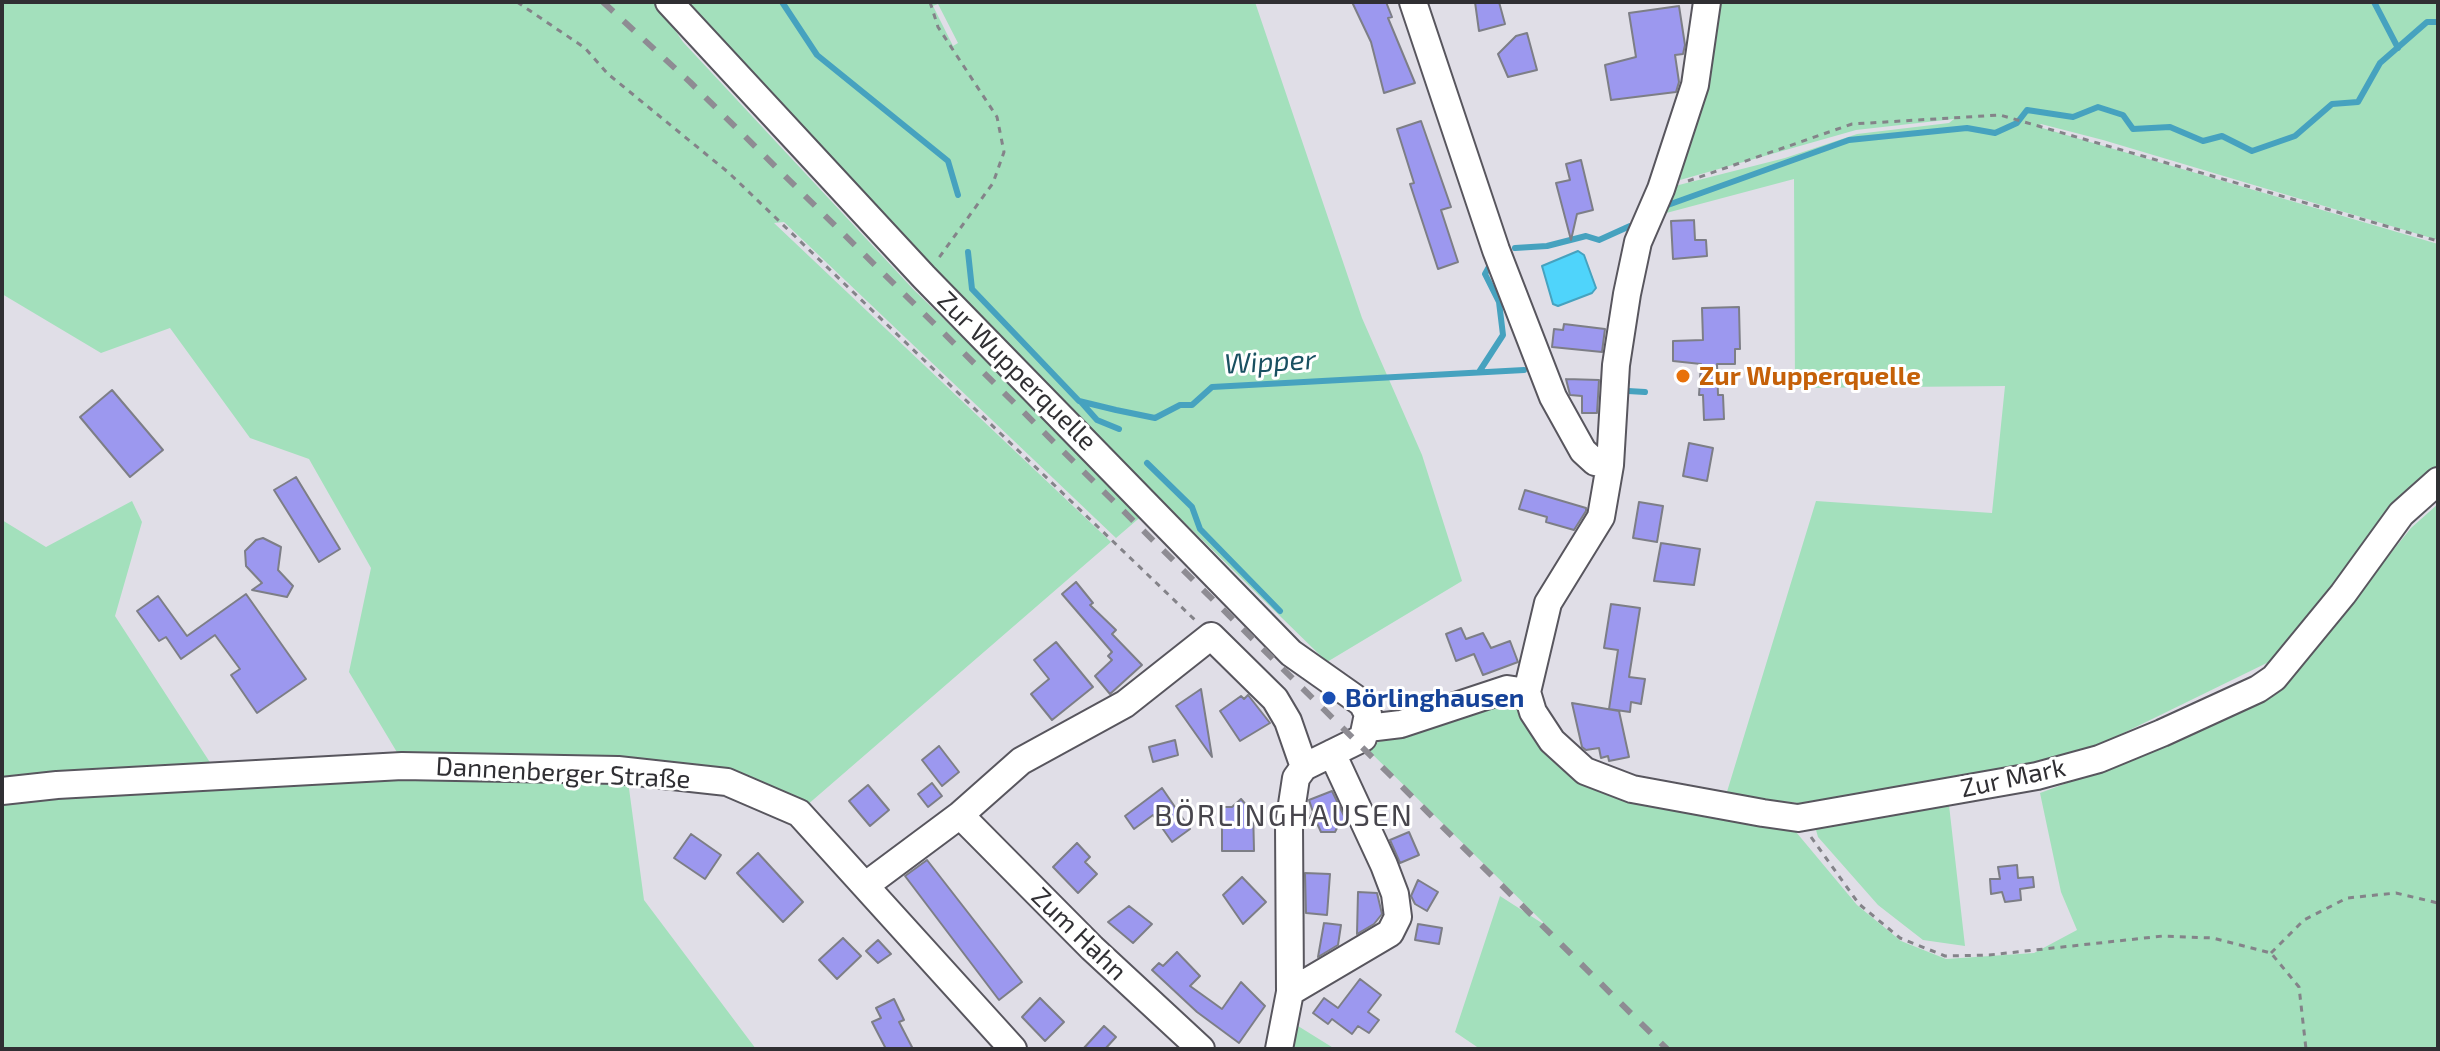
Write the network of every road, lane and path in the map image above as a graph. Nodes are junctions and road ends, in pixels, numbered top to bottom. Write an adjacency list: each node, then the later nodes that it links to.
1 (517, 2): 11 (path)
2 (669, 2): 8 (street, Zur Wupperquelle)
3 (930, 2): 8 (path)
4 (1413, 2): 9 (street)
5 (1707, 2): 6 (street)
6 (1661, 189): 7 (path); 9 (street)
7 (2438, 241)
8 (924, 277): 13 (street, Zur Wupperquelle)
9 (1610, 465): 12 (street)
10 (2438, 481): 18 (street, Zur Mark)
11 (1211, 636): 15 (street); 17 (street)
12 (1527, 692): 13 (street); 18 (street, Zur Mark)
13 (1368, 728): 14 (street)
14 (1332, 753): 15 (street); 22 (street)
15 (1304, 767): 22 (street)
16 (2, 791): 19 (street, Dannenberger Straße)
17 (960, 815): 19 (street); 24 (street, Zum Hahn)
18 (1798, 818): 21 (path)
19 (866, 885): 23 (street, Dannenberger Straße)
20 (2438, 903): 21 (path)
21 (2271, 953): 26 (path)
22 (1290, 992): 25 (street)
23 (1013, 1049)
24 (1201, 1049)
25 (1279, 1049)
26 (2306, 1049)

